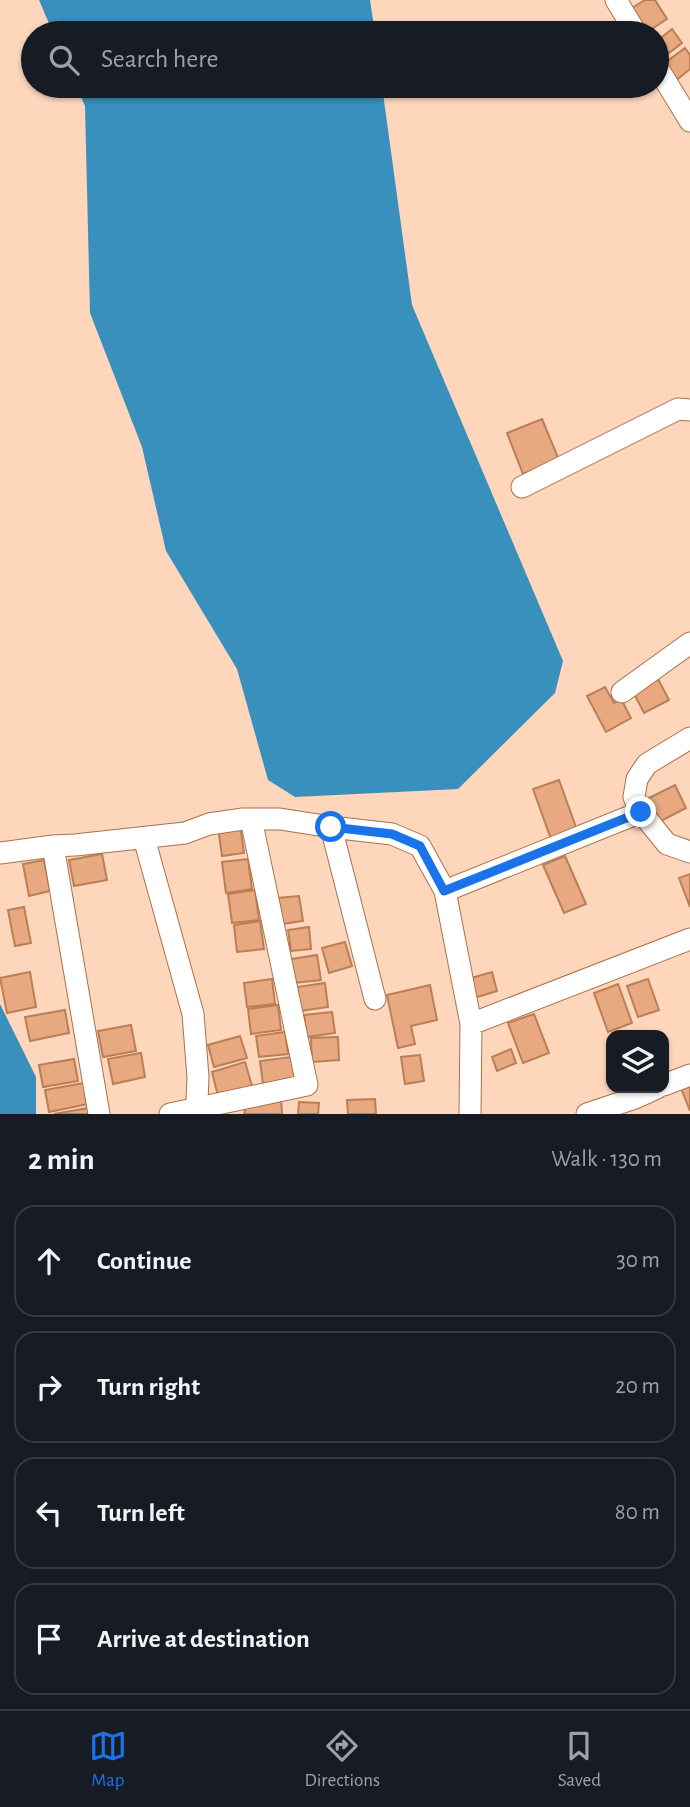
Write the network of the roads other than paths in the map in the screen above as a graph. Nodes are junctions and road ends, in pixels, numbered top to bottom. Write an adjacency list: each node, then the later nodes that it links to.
1 (615, 0): 2 (street)
2 (628, 21)
3 (669, 87): 4 (street)
4 (690, 121)
5 (690, 410): 6 (street)
6 (522, 487)
7 (690, 643): 8 (street)
8 (622, 692)
9 (690, 738): 10 (street)
10 (641, 812): 15 (street); 17 (street)
11 (251, 819): 12 (street); 13 (street); 25 (street)
12 (331, 827): 17 (street); 19 (street)
13 (144, 838): 14 (street); 25 (street)
14 (53, 846): 16 (street); 26 (street)
15 (690, 852)
16 (0, 853)
17 (444, 891): 20 (street)
18 (690, 939): 20 (street)
19 (375, 999)
20 (471, 1024): 28 (street)
21 (690, 1075): 22 (street)
22 (669, 1083)
23 (652, 1093): 24 (street)
24 (638, 1106): 29 (street)
25 (198, 1108): 27 (street)
26 (99, 1114)
27 (170, 1114)
28 (470, 1114)
29 (587, 1114)

